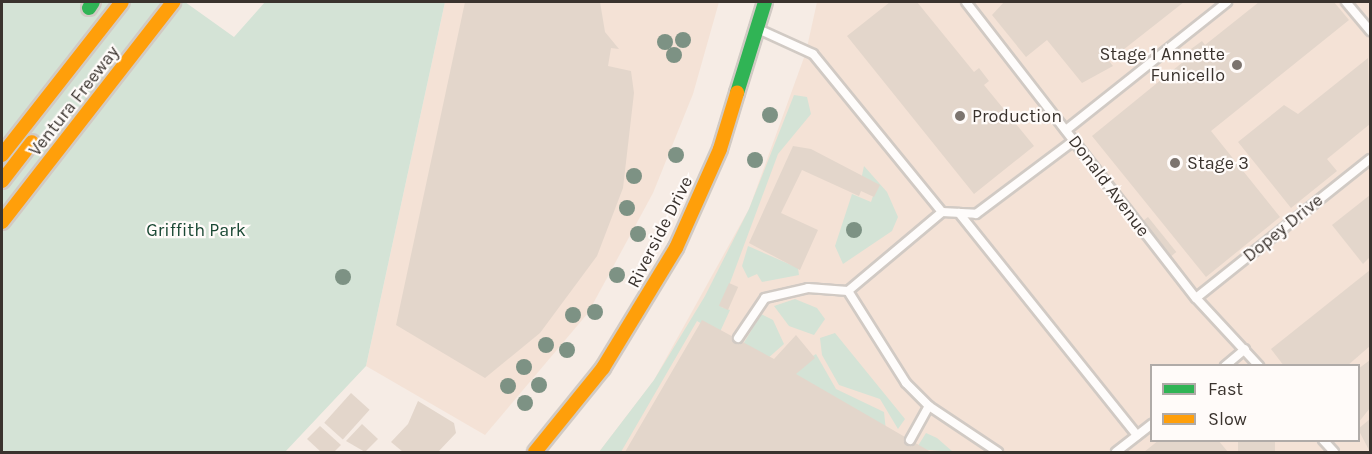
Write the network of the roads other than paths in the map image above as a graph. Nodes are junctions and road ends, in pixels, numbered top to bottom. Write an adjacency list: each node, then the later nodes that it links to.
1 (122, 2): 14 (main road)
2 (173, 2): 9 (main road, Ventura Freeway)
3 (765, 2): 7 (main road, Riverside Drive)
4 (968, 2): 12 (lane, Donald Avenue)
5 (1227, 2): 12 (lane)
6 (1346, 2): 8 (lane)
7 (758, 29): 17 (lane); 30 (main road, Riverside Drive)
8 (1371, 31)
9 (115, 79): 10 (main road); 19 (main road, Ventura Freeway)
10 (70, 105)
11 (52, 116): 16 (main road)
12 (1066, 130): 13 (lane, Donald Avenue)
13 (1072, 142): 18 (lane); 21 (lane, Donald Avenue)
14 (2, 155)
15 (1371, 159): 21 (lane, Dopey Drive)
16 (2, 181)
17 (942, 212): 18 (lane); 20 (lane)
18 (959, 213): 28 (lane)
19 (2, 222)
20 (848, 291): 22 (lane); 26 (lane)
21 (1196, 298): 23 (lane, Donald Avenue)
22 (738, 338)
23 (1245, 349): 24 (lane); 25 (lane, Donald Avenue)
24 (1227, 364)
25 (1257, 364)
26 (929, 406): 29 (lane); 31 (lane)
27 (1150, 425): 28 (lane)
28 (1137, 435): 32 (lane)
29 (910, 440)
30 (535, 453)
31 (998, 453)
32 (1116, 453)

